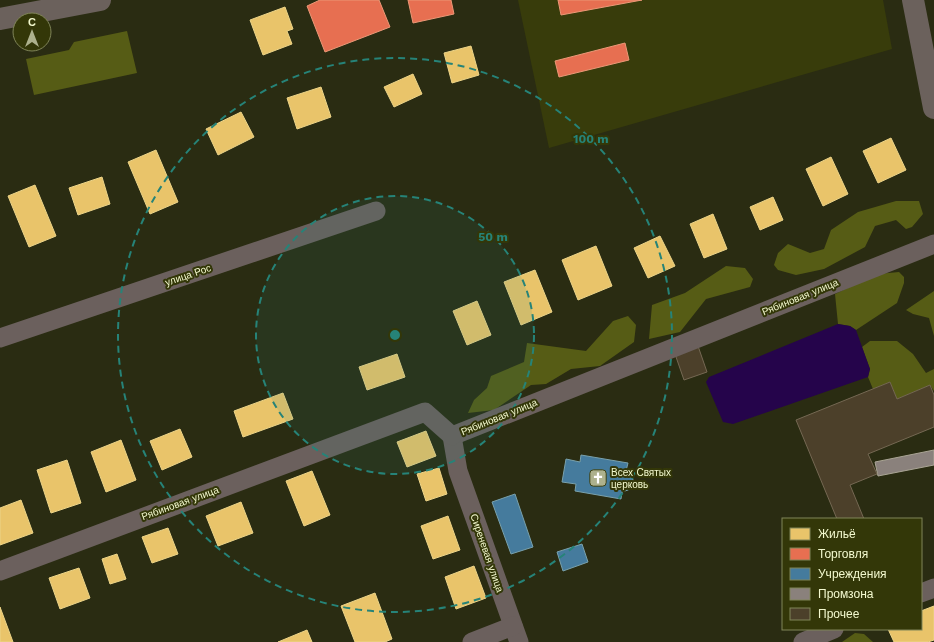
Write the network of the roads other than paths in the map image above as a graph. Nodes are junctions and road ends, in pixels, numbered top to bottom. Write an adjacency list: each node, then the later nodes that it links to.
1 (100, 0): 3 (street)
2 (913, 0): 4 (street)
3 (0, 19)
4 (934, 108)
5 (376, 211): 7 (street, улица Рос)
6 (934, 244): 8 (street, Рябиновая улица)
7 (0, 338)
8 (452, 436): 9 (street, Рябиновая улица); 13 (street, Сиреневая улица)
9 (0, 571)
10 (934, 588): 11 (street)
11 (922, 593)
12 (832, 630): 15 (street)
13 (516, 634): 14 (street, Сиреневая улица)
14 (472, 642)
15 (803, 642)

